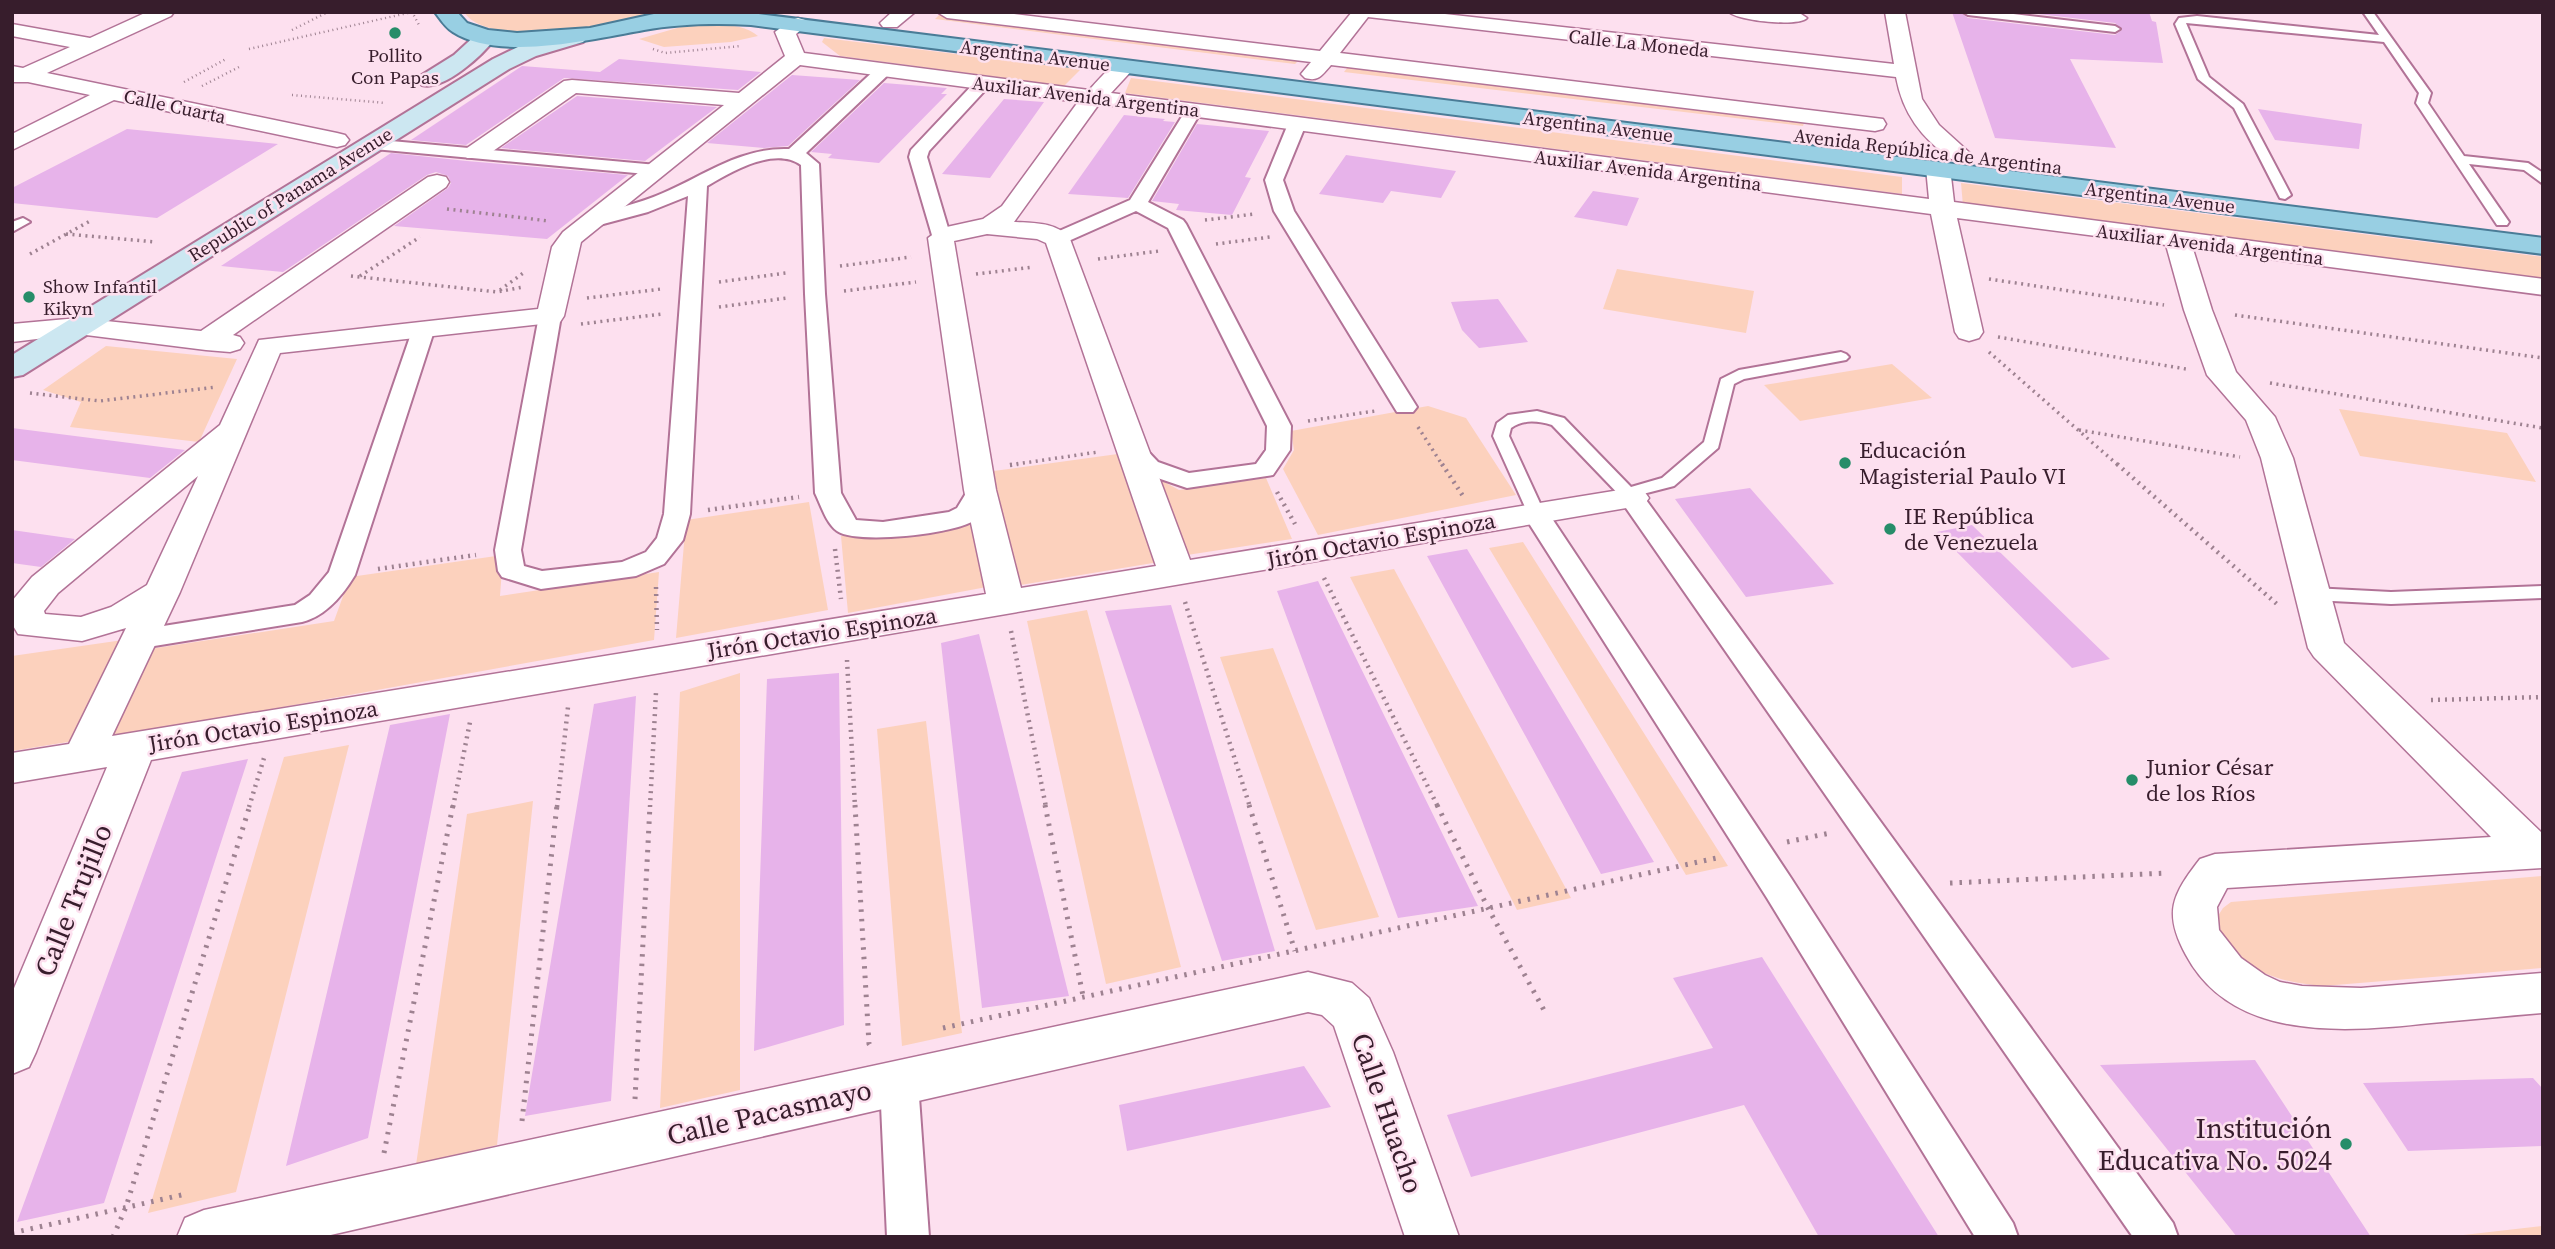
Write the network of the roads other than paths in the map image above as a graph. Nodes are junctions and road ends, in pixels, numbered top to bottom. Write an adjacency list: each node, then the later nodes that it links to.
1 (164, 12): 20 (street)
2 (445, 12): 17 (main road)
3 (683, 12): 14 (main road)
4 (947, 12): 24 (street)
5 (1362, 12): 24 (street)
6 (1372, 12): 22 (street, Calle La Moneda)
7 (1739, 12): 11 (street)
8 (1895, 12): 26 (street)
9 (1968, 12): 15 (lane)
10 (2368, 12): 19 (lane)
11 (1796, 15): 22 (street)
12 (804, 18): 13 (main road, Argentina Avenue); 14 (main road, Argentina Avenue); 21 (street); 23 (main road, Argentina Avenue)
13 (897, 18): 24 (main road, Argentina Avenue)
14 (652, 24): 18 (main road)
15 (2115, 29)
16 (12, 30): 20 (street)
17 (485, 36): 18 (main road); 37 (main road, Republic of Panama Avenue)
18 (576, 38): 39 (main road, Republic of Panama Avenue)
19 (2389, 38): 42 (lane); 48 (lane)
20 (93, 44): 27 (street)
21 (796, 58): 25 (street, Auxiliar Avenida Argentina); 32 (street)
22 (1804, 61): 26 (street, Calle La Moneda)
23 (1126, 66): 30 (street); 43 (main road, Argentina Avenue)
24 (1317, 66): 35 (street); 36 (main road, Argentina Avenue)
25 (884, 70): 28 (street, Auxiliar Avenida Argentina); 41 (street)
26 (1906, 72): 31 (street)
27 (17, 76): 29 (street, Calle Cuarta)
28 (983, 83): 30 (street, Auxiliar Avenida Argentina); 55 (street)
29 (113, 92): 37 (street, Calle Cuarta); 38 (street)
30 (1094, 97): 33 (street, Auxiliar Avenida Argentina); 53 (street)
31 (1911, 99): 35 (street); 43 (street)
32 (744, 100): 40 (street); 44 (street)
33 (1194, 110): 34 (street, Auxiliar Avenida Argentina); 49 (street)
34 (1297, 124): 50 (street, Auxiliar Avenida Argentina); 70 (street)
35 (1875, 124): 36 (street)
36 (1815, 136): 43 (main road, Avenida República de Argentina)
37 (337, 140): 65 (main road, Republic of Panama Avenue)
38 (12, 143)
39 (369, 144): 40 (street); 62 (main road, Republic of Panama Avenue)
40 (475, 153): 44 (street)
41 (793, 155): 47 (street); 73 (street)
42 (2459, 159): 45 (lane); 51 (lane)
43 (1948, 161): 48 (main road, Avenida República de Argentina); 50 (street); 58 (main road, Argentina Avenue)
44 (657, 170): 52 (street)
45 (2543, 180)
46 (437, 182): 66 (street)
47 (698, 183): 52 (street); 61 (street)
48 (2286, 195): 51 (main road)
49 (1137, 204): 56 (street); 72 (street)
50 (1942, 208): 57 (street, Auxiliar Avenida Argentina); 64 (street)
51 (2502, 222): 54 (main road)
52 (586, 226): 61 (street)
53 (991, 227): 55 (street); 56 (street)
54 (2543, 227)
55 (941, 238): 73 (street)
56 (1057, 239): 72 (street)
57 (2177, 239): 59 (street, Auxiliar Avenida Argentina); 79 (street)
58 (2543, 246)
59 (2535, 286): 60 (street)
60 (2543, 310)
61 (531, 313): 63 (street)
62 (78, 326): 65 (street); 66 (street); 69 (main road, Republic of Panama Avenue)
63 (423, 331): 67 (street); 81 (street)
64 (1969, 332)
65 (17, 335)
66 (206, 341): 67 (street)
67 (269, 346): 71 (street)
68 (1841, 357): 74 (lane)
69 (12, 368)
70 (1405, 407)
71 (236, 427): 77 (street); 77 (street)
72 (1130, 447): 76 (street)
73 (980, 480): 80 (street)
74 (1629, 496): 75 (street, Jirón Octavio Espinoza); 75 (lane); 94 (street)
75 (1536, 514): 76 (street, Jirón Octavio Espinoza); 93 (street)
76 (1177, 574): 80 (street, Jirón Octavio Espinoza)
77 (162, 592): 81 (street)
78 (2543, 592): 79 (lane)
79 (2313, 594): 85 (street)
80 (1006, 602): 82 (street, Jirón Octavio Espinoza)
81 (142, 638): 83 (street)
82 (135, 748): 83 (street, Jirón Octavio Espinoza); 88 (street, Calle Trujillo)
83 (82, 757): 84 (street, Jirón Octavio Espinoza)
84 (12, 768)
85 (2538, 851): 86 (street)
86 (2543, 993)
87 (1321, 995): 89 (street, Calle Pacasmayo); 92 (street, Calle Huacho)
88 (12, 1052)
89 (899, 1083): 90 (street, Calle Pacasmayo); 91 (street)
90 (204, 1237)
91 (908, 1237)
92 (1432, 1237)
93 (1998, 1237)
94 (2158, 1237)

